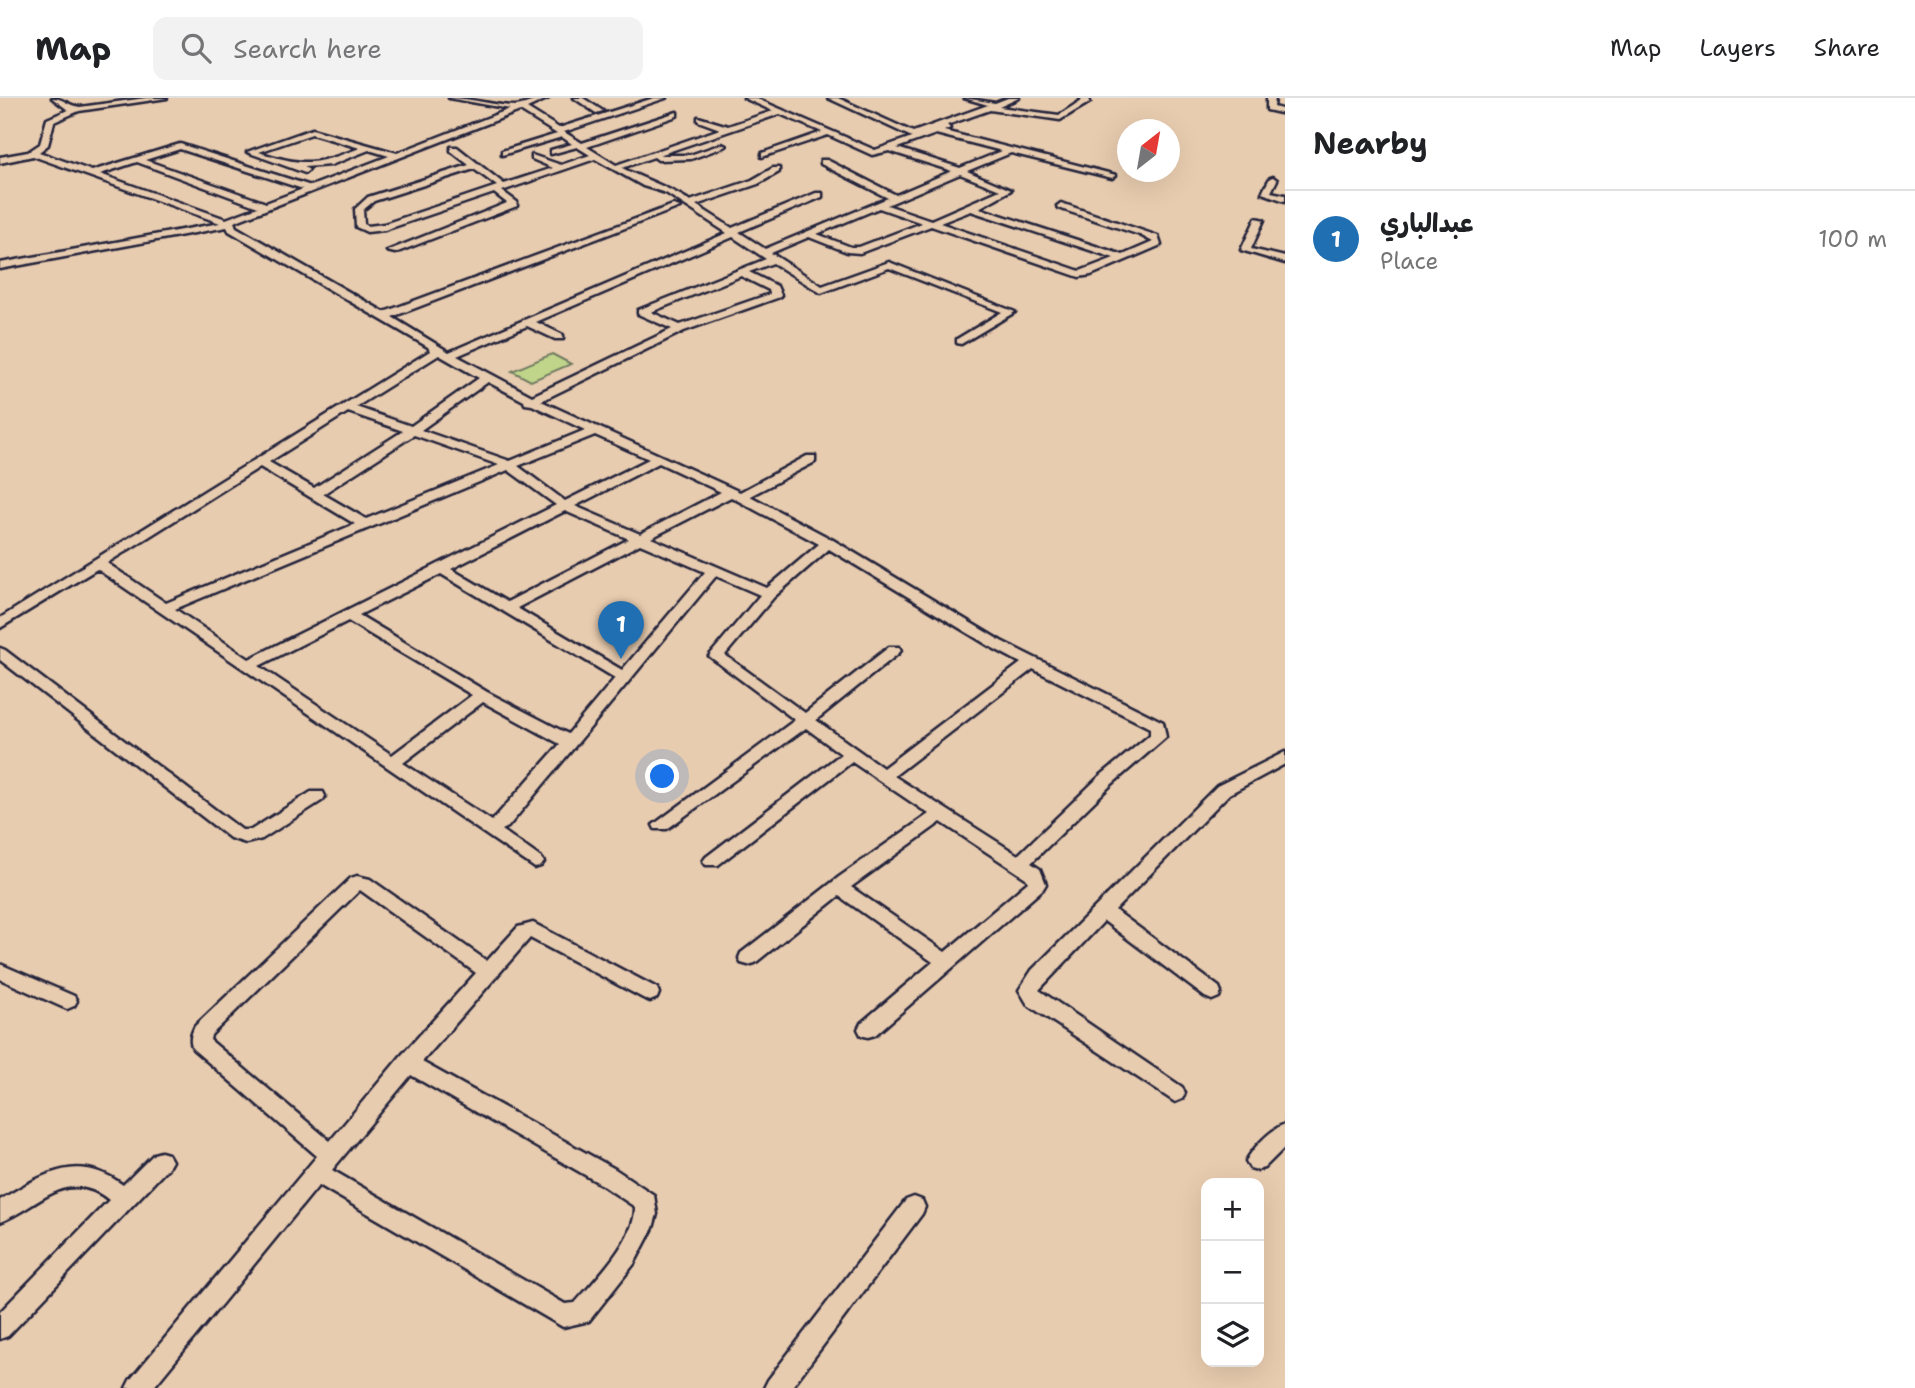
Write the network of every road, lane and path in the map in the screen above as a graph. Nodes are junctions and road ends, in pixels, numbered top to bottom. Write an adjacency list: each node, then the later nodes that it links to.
1 (56, 98): 16 (street)
2 (163, 98): 16 (street)
3 (453, 98): 13 (street)
4 (545, 98): 15 (street)
5 (578, 98): 17 (street)
6 (662, 98): 25 (street)
7 (748, 98): 18 (street)
8 (832, 98): 23 (street)
9 (968, 98): 14 (street)
10 (1015, 98): 14 (street)
11 (1084, 98): 14 (street)
12 (1270, 98): 19 (street)
13 (471, 99): 15 (street)
14 (993, 106): 23 (street)
15 (521, 108): 25 (street); 36 (street)
16 (77, 109): 34 (street)
17 (599, 111)
18 (780, 111): 22 (street); 24 (street)
19 (1285, 112)
20 (674, 114): 26 (street)
21 (701, 119): 22 (street)
22 (727, 129): 29 (street)
23 (940, 129): 31 (street); 32 (street)
24 (830, 132): 31 (street); 37 (street)
25 (561, 133): 26 (street); 35 (street)
26 (580, 145): 33 (street); 38 (street)
27 (722, 146): 39 (street)
28 (369, 147): 36 (street); 45 (street); 45 (street)
29 (673, 148): 39 (street); 41 (street)
30 (454, 149): 46 (street)
31 (892, 149): 51 (street)
32 (1007, 151): 51 (street); 53 (street)
33 (554, 152)
34 (31, 153): 43 (street); 52 (street)
35 (505, 153)
36 (395, 155): 55 (street)
37 (765, 155)
38 (596, 156): 47 (street); 48 (street)
39 (697, 156): 41 (street)
40 (536, 157): 47 (street)
41 (645, 158): 48 (street)
42 (135, 159): 52 (street); 55 (street); 62 (street)
43 (0, 160)
44 (824, 162): 58 (street)
45 (292, 166): 49 (street)
46 (474, 166): 56 (street); 56 (street)
47 (561, 168): 56 (street)
48 (615, 168): 60 (street)
49 (305, 170)
50 (776, 170): 60 (street)
51 (960, 171): 58 (street); 65 (street)
52 (91, 174): 68 (street)
53 (1112, 175)
54 (1273, 180): 59 (street)
55 (308, 188): 62 (street)
56 (499, 188): 71 (street)
57 (819, 195): 69 (street)
58 (895, 198): 61 (street)
59 (1285, 198)
60 (690, 204): 69 (street)
61 (878, 205): 67 (street); 70 (street)
62 (265, 206): 68 (street)
63 (1061, 206): 73 (street)
64 (676, 207): 77 (street)
65 (971, 208): 67 (street); 73 (street)
66 (1259, 220): 74 (street)
67 (933, 223): 70 (street); 73 (street)
68 (228, 224): 75 (street); 77 (street)
69 (733, 232): 72 (street); 78 (street)
70 (809, 234): 72 (street)
71 (393, 251)
72 (768, 257): 76 (street); 81 (street)
73 (1123, 258)
74 (1285, 260)
75 (0, 266)
76 (741, 272): 79 (street); 79 (street)
77 (384, 316): 82 (street)
78 (526, 321): 80 (street); 82 (street)
79 (680, 329): 84 (street)
80 (559, 337)
81 (961, 341)
82 (442, 353): 83 (street); 85 (street)
83 (485, 379): 84 (street); 87 (street)
84 (529, 402): 86 (street)
85 (349, 408): 87 (street); 90 (street)
86 (596, 430): 88 (street); 91 (street)
87 (412, 431): 91 (street); 92 (street)
88 (658, 459): 93 (street); 94 (street)
89 (811, 459): 93 (street)
90 (261, 462): 92 (street); 98 (street)
91 (507, 464): 94 (street); 95 (street)
92 (314, 494): 95 (street)
93 (734, 495): 96 (street); 97 (street)
94 (566, 507): 96 (street); 99 (street)
95 (365, 524): 103 (street)
96 (640, 537): 100 (street); 102 (street)
97 (828, 543): 101 (street); 108 (street)
98 (99, 564): 103 (street); 105 (street)
99 (442, 569): 102 (street); 104 (street)
100 (714, 570): 101 (street); 110 (street)
101 (769, 594): 112 (street)
102 (508, 607): 110 (street)
103 (163, 609): 109 (street)
104 (349, 615): 109 (street); 111 (street)
105 (0, 624)
106 (894, 650): 112 (street)
107 (0, 653): 118 (street)
108 (1032, 662): 117 (street); 124 (street)
109 (247, 666): 116 (street)
110 (625, 678): 113 (street)
111 (482, 695): 113 (street); 116 (street)
112 (805, 721): 114 (street); 121 (street)
113 (571, 743): 120 (street)
114 (852, 754): 117 (street); 122 (street)
115 (1285, 757): 126 (street)
116 (392, 763): 120 (street)
117 (883, 776): 119 (street)
118 (317, 796)
119 (940, 814): 124 (street); 125 (street)
120 (483, 825): 123 (street)
121 (661, 825)
122 (712, 861)
123 (535, 862)
124 (1018, 865): 128 (street)
125 (839, 887): 127 (street); 128 (street)
126 (1104, 911): 131 (street); 136 (street)
127 (748, 958)
128 (946, 962): 134 (street)
129 (0, 971): 133 (street)
130 (488, 972): 132 (street); 135 (street); 138 (street)
131 (1212, 992)
132 (650, 993)
133 (67, 1000)
134 (868, 1029)
135 (407, 1063): 138 (street); 141 (street)
136 (1175, 1093)
137 (1285, 1133): 140 (street)
138 (331, 1155): 141 (street)
139 (160, 1161): 142 (street)
140 (1257, 1161)
141 (317, 1172): 147 (street)
142 (125, 1199): 144 (street); 145 (street)
143 (914, 1207): 146 (street)
144 (0, 1212)
145 (0, 1328)
146 (785, 1385)
147 (138, 1388)

